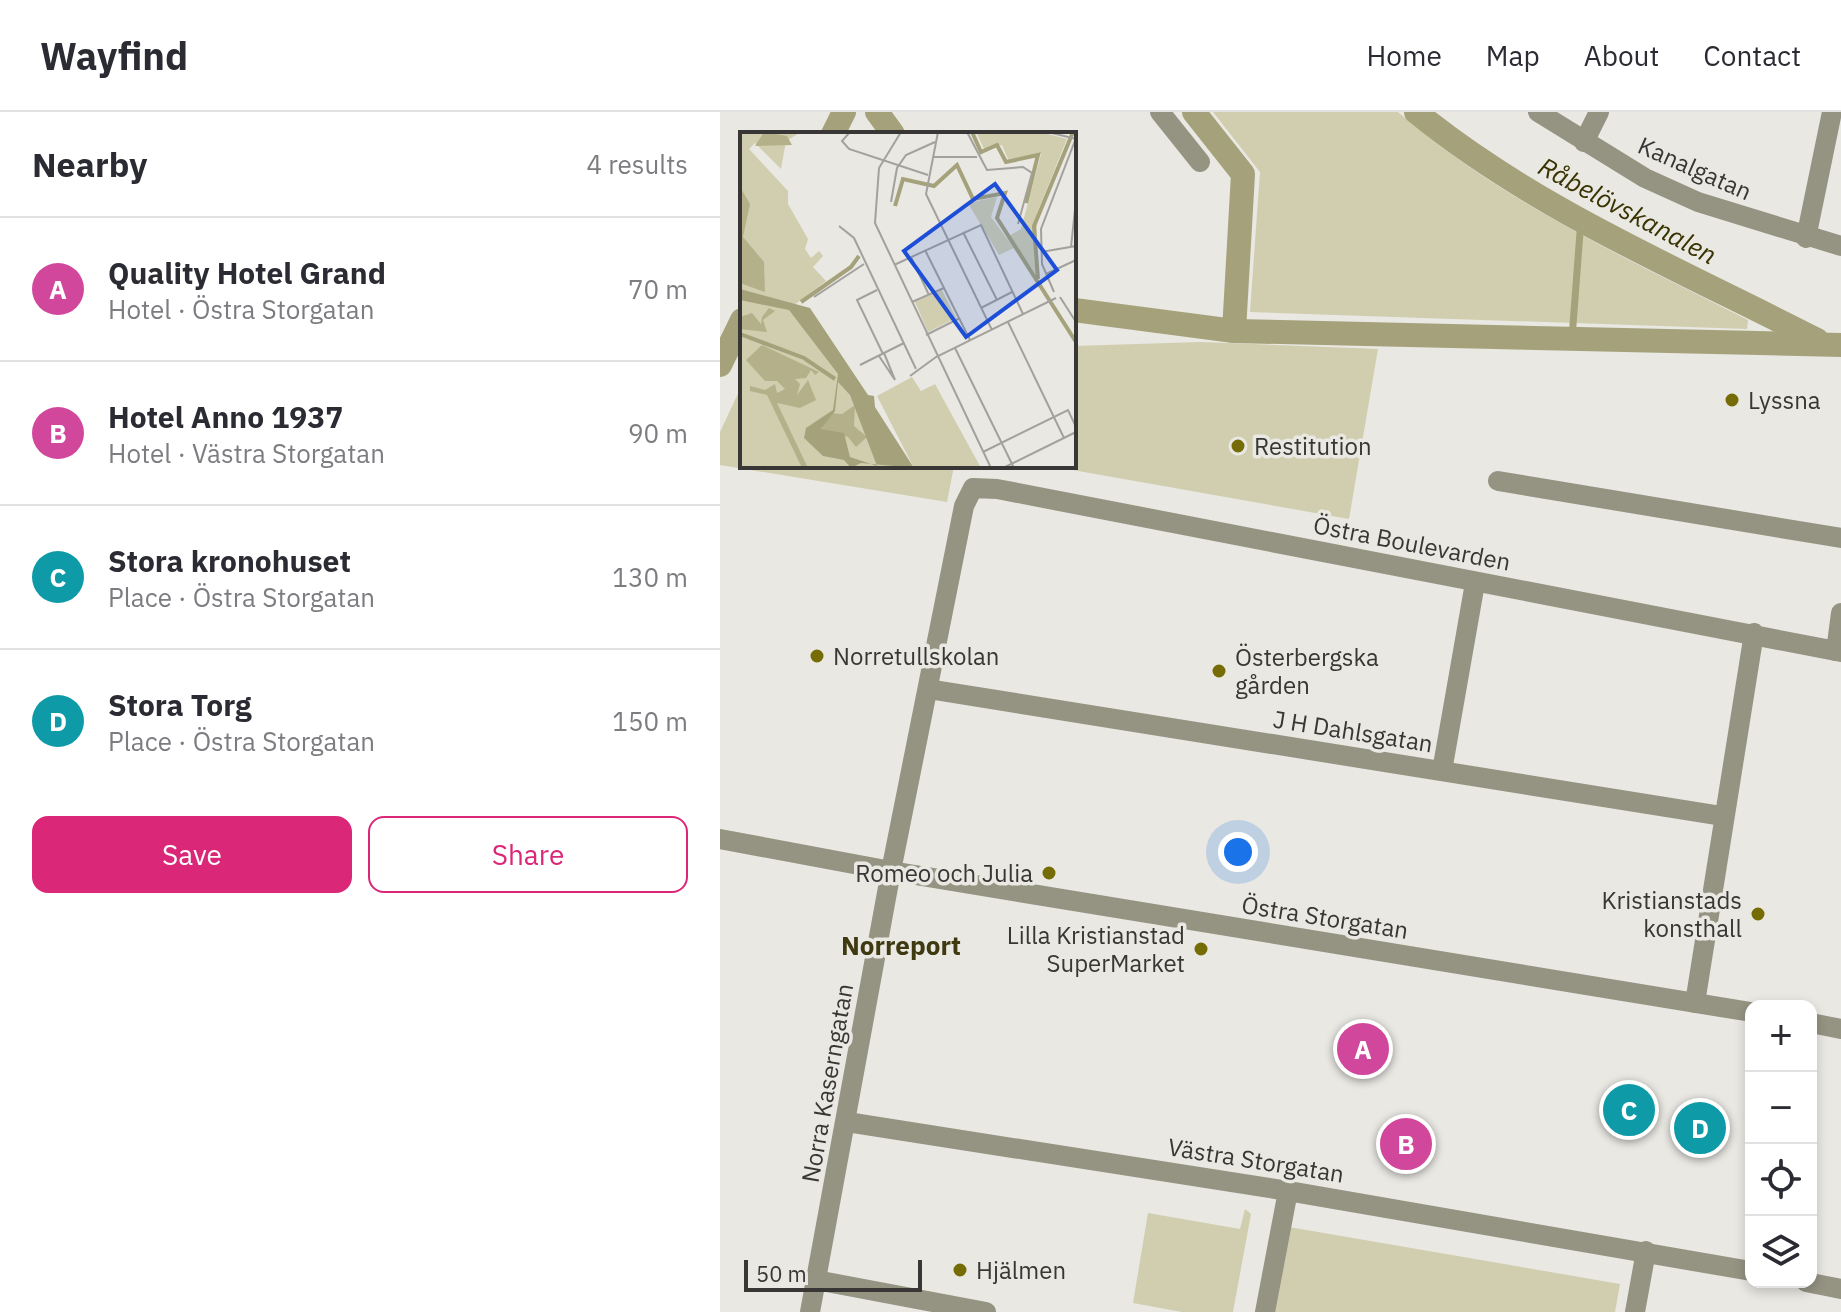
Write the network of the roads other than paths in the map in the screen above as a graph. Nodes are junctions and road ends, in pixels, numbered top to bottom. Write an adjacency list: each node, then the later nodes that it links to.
1 (1160, 112): 6 (street)
2 (1538, 112): 5 (street, Kanalgatan)
3 (1599, 112): 5 (street)
4 (1832, 112): 7 (street)
5 (1584, 142): 7 (street, Kanalgatan)
6 (1200, 162)
7 (1806, 238): 8 (street, Kanalgatan)
8 (1841, 246)
9 (1498, 481): 11 (street)
10 (973, 488): 12 (street, Östra Boulevarden); 16 (street, Norra Kaserngatan)
11 (1841, 538)
12 (1475, 583): 14 (street, Östra Boulevarden); 17 (street)
13 (1841, 613): 15 (street)
14 (1754, 633): 15 (street, Östra Boulevarden); 18 (street)
15 (1838, 652)
16 (928, 689): 17 (street, J H Dahlsgatan); 20 (street, Norra Kaserngatan)
17 (1442, 771): 18 (street, J H Dahlsgatan)
18 (1722, 816): 21 (street)
19 (720, 839): 20 (street, Östra Storgatan)
20 (891, 871): 21 (street, Östra Storgatan); 25 (street, Norra Kaserngatan)
21 (1695, 1003): 22 (street, Östra Storgatan)
22 (1745, 1011)
23 (1817, 1024): 24 (street)
24 (1841, 1029)
25 (847, 1122): 26 (street, Västra Storgatan); 29 (street, Norra Kaserngatan)
26 (1288, 1191): 27 (street, Västra Storgatan); 34 (street)
27 (1646, 1251): 28 (street, Västra Storgatan); 35 (street)
28 (1745, 1270)
29 (816, 1280): 32 (street, Norra Kaserngatan); 33 (street)
30 (1817, 1284): 31 (street)
31 (1841, 1289)
32 (810, 1312)
33 (986, 1312)
34 (1265, 1312)
35 (1635, 1312)

